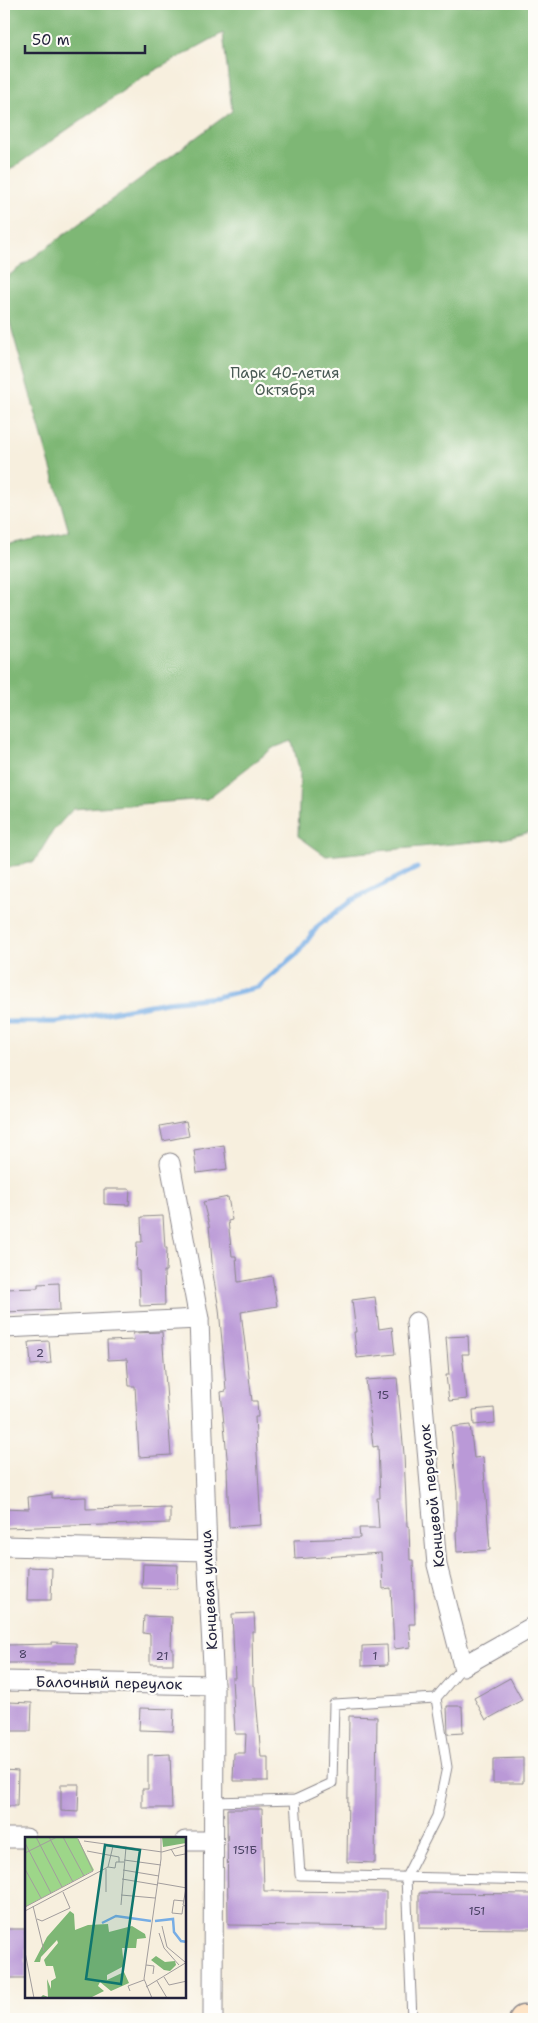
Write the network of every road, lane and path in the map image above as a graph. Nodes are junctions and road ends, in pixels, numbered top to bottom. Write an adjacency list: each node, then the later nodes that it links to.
1 (170, 1163): 2 (street, Концевая улица)
2 (200, 1319): 4 (street); 6 (street, Концевая улица)
3 (416, 1322): 8 (street, Концевой переулок)
4 (4, 1328)
5 (4, 1546): 6 (street)
6 (206, 1551): 10 (street, Концевая улица)
7 (534, 1626): 8 (street)
8 (463, 1666): 11 (lane)
9 (4, 1681): 10 (street, Балочный переулок)
10 (214, 1684): 13 (street, Концевая улица)
11 (436, 1698): 12 (lane); 18 (lane)
12 (295, 1800): 13 (lane); 18 (lane)
13 (213, 1802): 17 (street, Концевая улица)
14 (4, 1838): 15 (street)
15 (25, 1838)
16 (186, 1841): 17 (street)
17 (213, 1841): 20 (street, Концевая улица)
18 (406, 1877): 19 (lane); 21 (lane)
19 (534, 1880)
20 (213, 2019)
21 (412, 2019)
22 (523, 2019): 23 (street)
23 (534, 2019)

